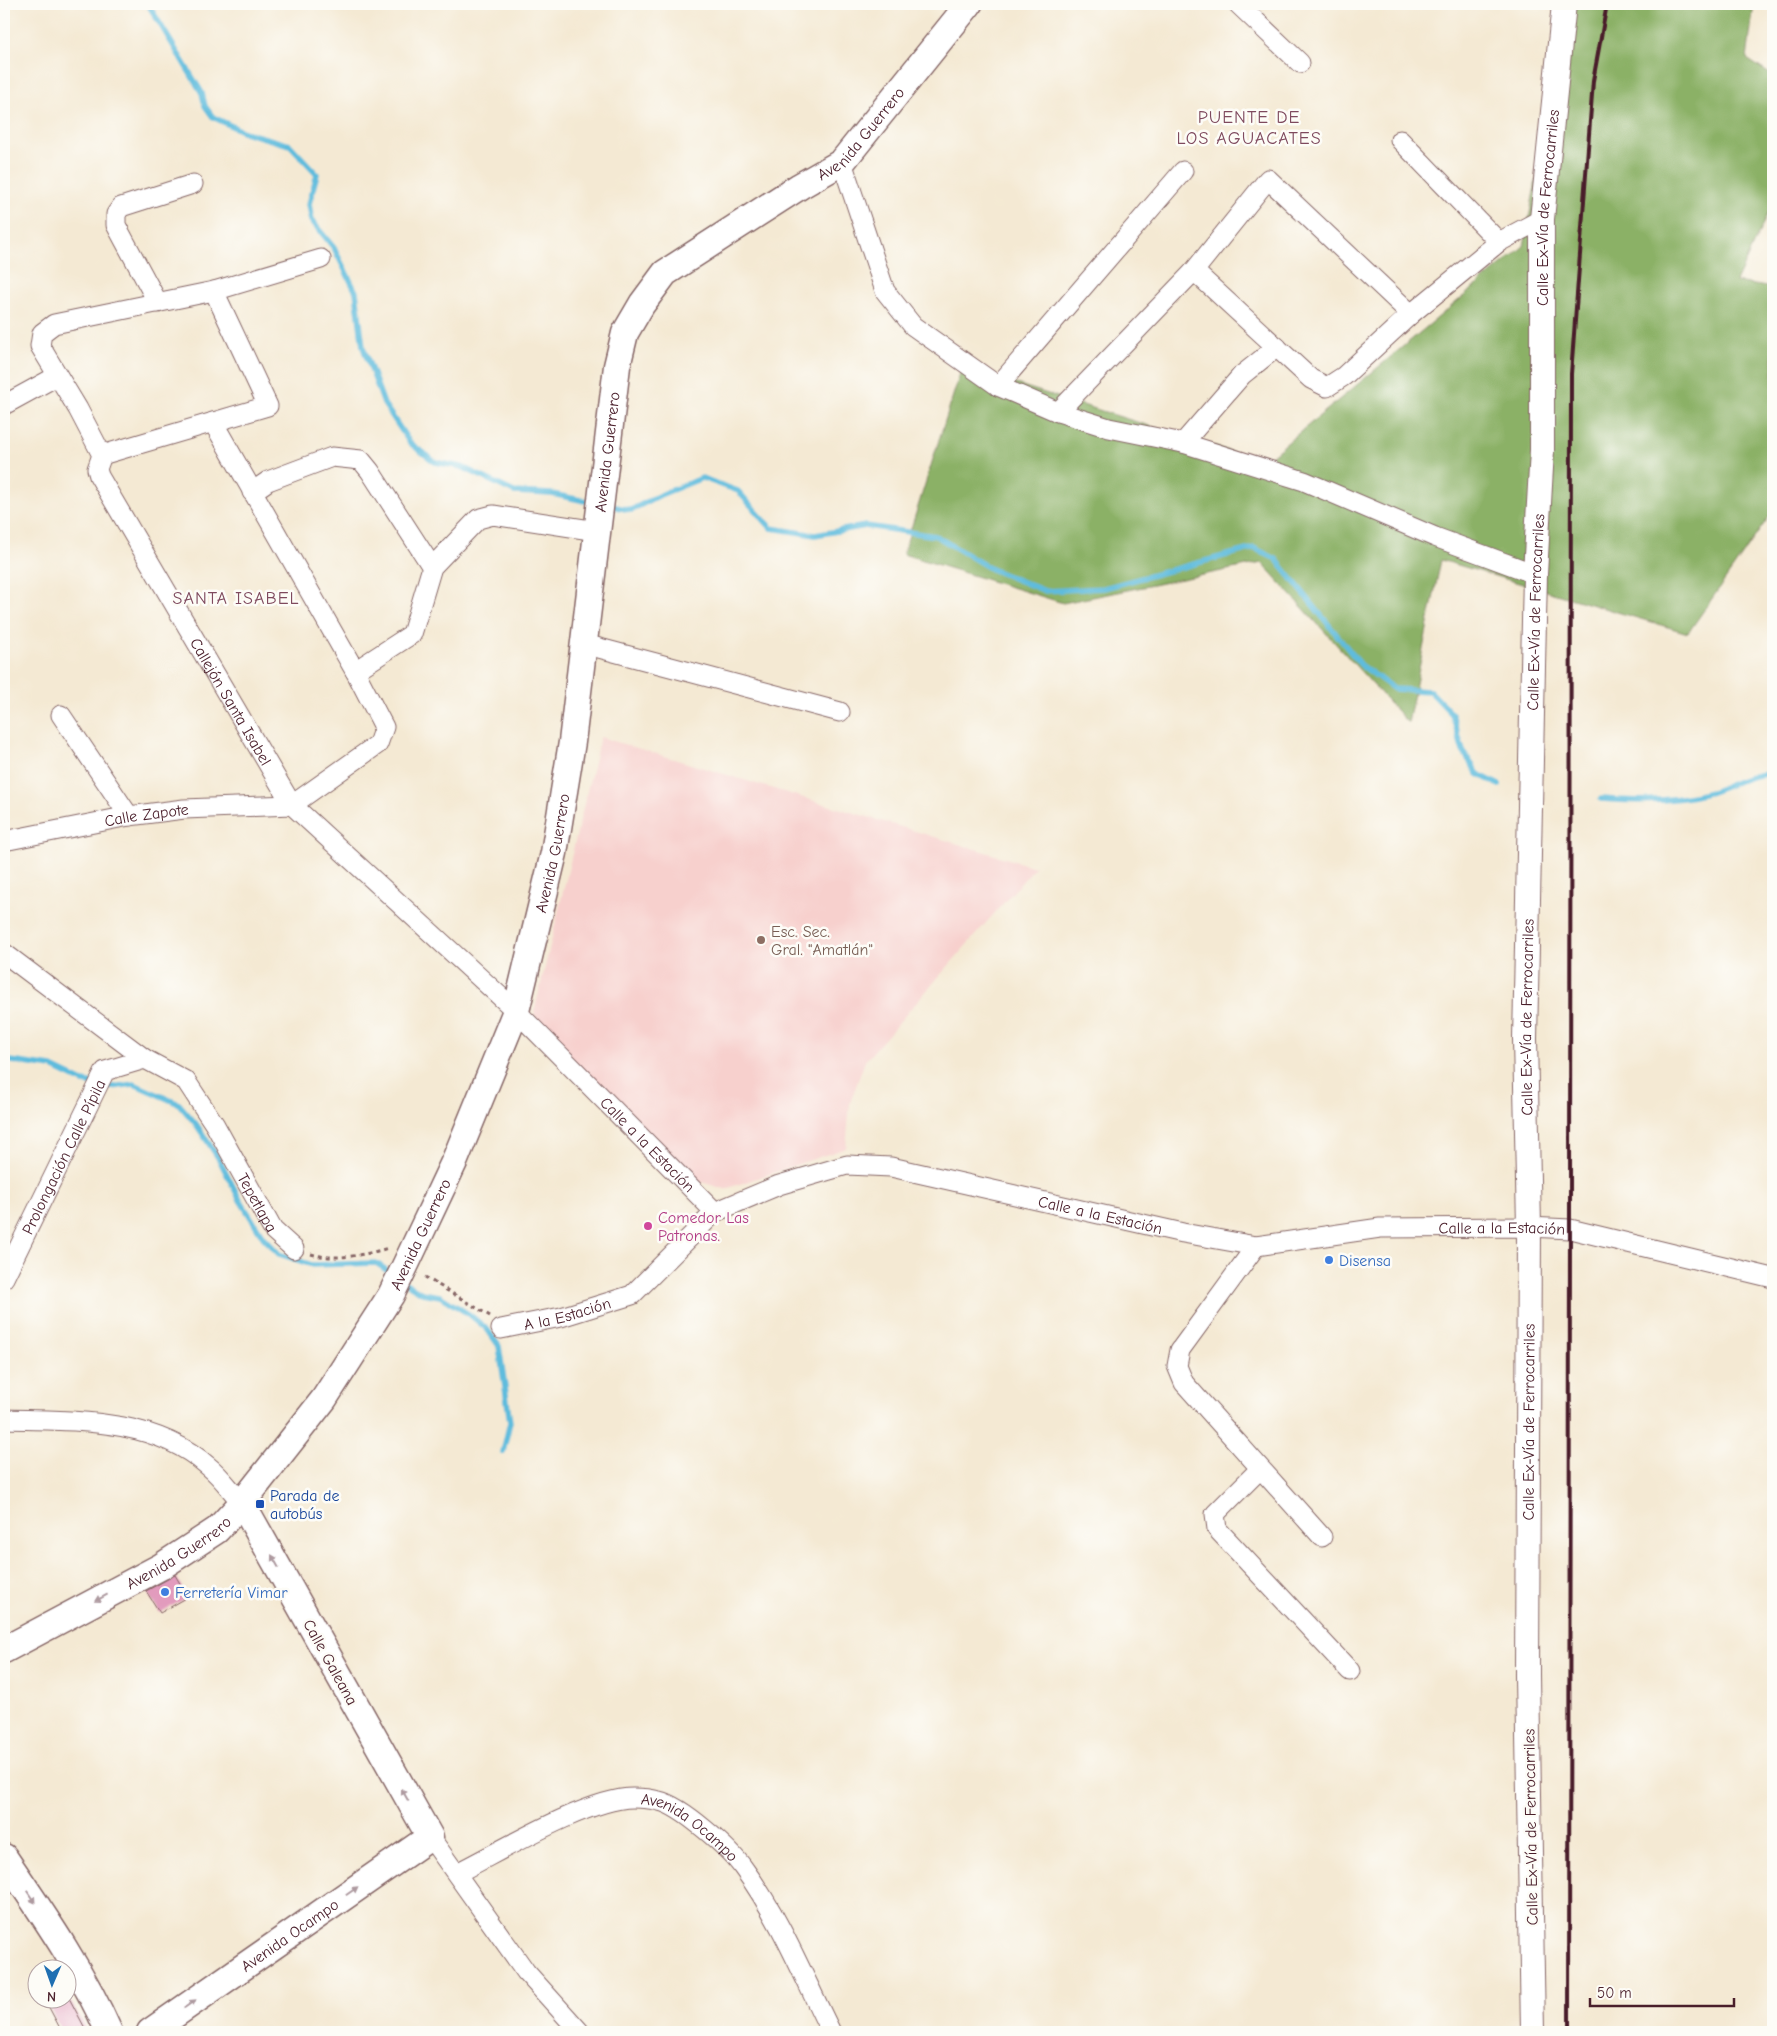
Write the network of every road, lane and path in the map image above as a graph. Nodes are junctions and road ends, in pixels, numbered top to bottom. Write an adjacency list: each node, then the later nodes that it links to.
1 (969, 4): 6 (main road, Avenida Guerrero)
2 (1238, 4): 4 (street)
3 (1564, 4): 9 (street, Calle Ex-Vía de Ferrocarriles)
4 (1300, 63)
5 (1400, 140): 10 (street)
6 (842, 162): 18 (street); 25 (main road, Avenida Guerrero)
7 (1183, 171): 18 (street)
8 (193, 184): 14 (street)
9 (1542, 219): 10 (street); 27 (street, Calle Ex-Vía de Ferrocarriles)
10 (1499, 242): 15 (street)
11 (321, 259): 13 (street)
12 (1194, 271): 15 (street); 16 (street); 20 (street)
13 (214, 291): 14 (street); 21 (street)
14 (158, 303): 17 (street)
15 (1411, 314): 16 (street)
16 (1277, 347): 22 (street)
17 (57, 376): 19 (street); 23 (street)
18 (998, 386): 20 (street)
19 (4, 405)
20 (1058, 412): 22 (street)
21 (213, 422): 23 (street); 24 (street)
22 (1183, 443): 27 (street)
23 (102, 455): 32 (street, Callejón Santa Isabel)
24 (252, 492): 26 (street); 29 (street)
25 (598, 524): 26 (street); 28 (main road, Avenida Guerrero)
26 (432, 567): 29 (street)
27 (1535, 574): 39 (street, Calle Ex-Vía de Ferrocarriles)
28 (584, 644): 30 (street); 36 (main road, Avenida Guerrero)
29 (355, 671): 32 (street)
30 (840, 712)
31 (61, 715): 33 (street)
32 (292, 805): 33 (street, Calle Zapote); 36 (street, Callejón Santa Isabel)
33 (129, 816): 34 (street, Calle Zapote)
34 (4, 841)
35 (4, 953): 37 (street)
36 (516, 1011): 38 (street, Calle a la Estación); 40 (main road, Avenida Guerrero)
37 (145, 1059): 42 (street, Tepetlapa); 44 (street, Prolongación Calle Pípila)
38 (714, 1212): 41 (street, Calle a la Estación); 46 (street, A la Estación)
39 (1529, 1227): 41 (street, Calle a la Estación); 45 (street, Calle a la Estación); 60 (street, Calle Ex-Vía de Ferrocarriles)
40 (417, 1238): 42 (path); 43 (main road, Avenida Guerrero)
41 (1256, 1246): 48 (street)
42 (294, 1249)
43 (405, 1266): 46 (path, A la Estación); 49 (main road, Avenida Guerrero)
44 (4, 1278)
45 (1773, 1278)
46 (500, 1329)
47 (4, 1419): 49 (street, Calle Galeana)
48 (1260, 1469): 50 (street); 52 (street)
49 (242, 1503): 51 (main road, Avenida Guerrero, one-way to 51); 53 (main road, Calle Galeana, one-way to 49)
50 (1322, 1537)
51 (4, 1650)
52 (1350, 1671)
53 (430, 1837): 55 (street, Calle Galeana); 57 (main road, Avenida Ocampo, one-way to 53)
54 (4, 1857): 56 (main road, one-way to 56)
55 (457, 1874): 58 (street, Calle Galeana); 59 (street, Avenida Ocampo)
56 (109, 2032)
57 (150, 2032)
58 (580, 2032)
59 (831, 2032)
60 (1532, 2032)

